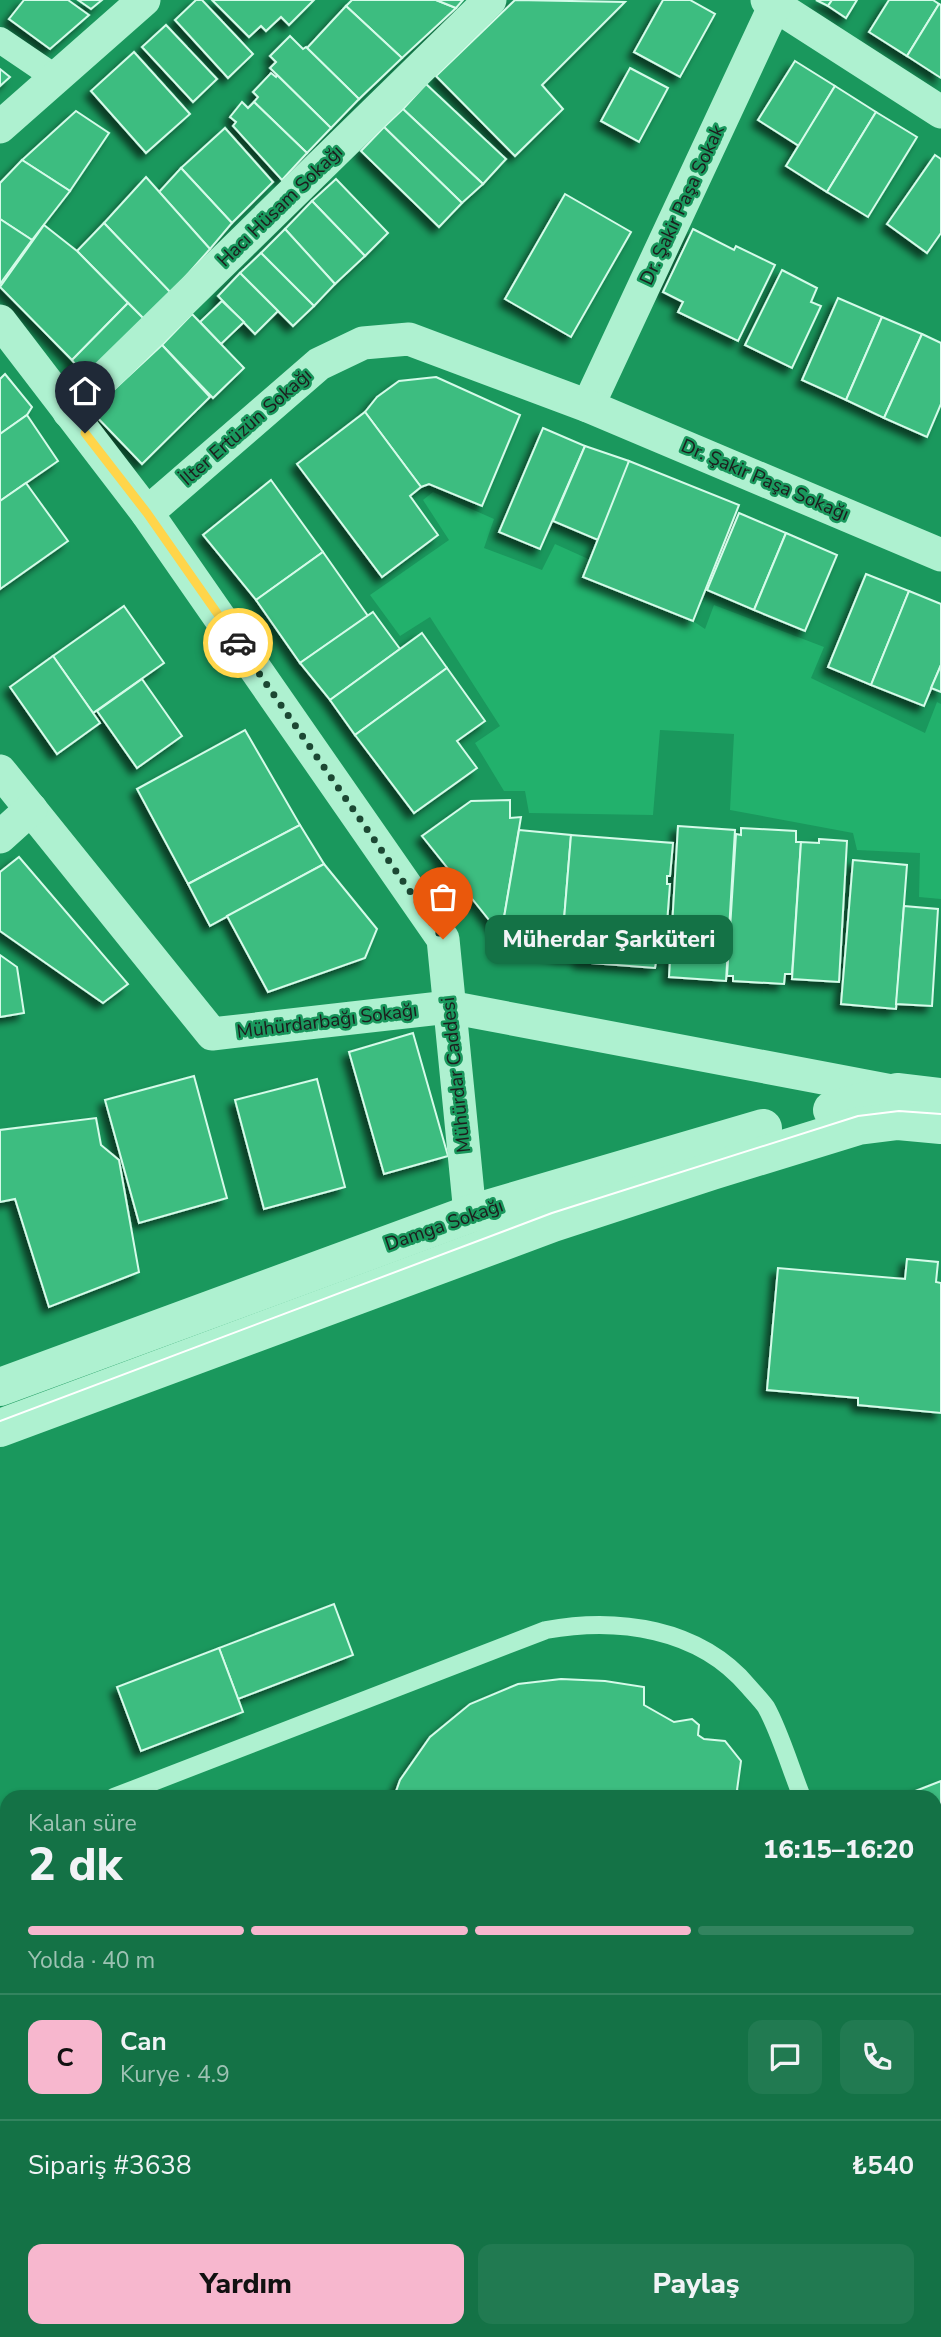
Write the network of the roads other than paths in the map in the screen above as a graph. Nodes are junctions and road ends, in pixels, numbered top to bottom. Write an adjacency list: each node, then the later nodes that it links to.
1 (144, 0): 5 (street)
2 (490, 0): 10 (street, Hacı Hüsam Sokağı)
3 (771, 3): 6 (street); 9 (street, Dr. Şakir Paşa Sokak)
4 (0, 40): 5 (street)
5 (56, 78): 7 (street)
6 (941, 112)
7 (0, 127)
8 (0, 321): 10 (street, Mühürdar Caddesi)
9 (588, 406): 11 (street, İlter Ertüzün Sokağı); 12 (street, Dr. Şakir Paşa Sokağı)
10 (69, 412): 11 (street, Mühürdar Caddesi)
11 (147, 513): 16 (street, Mühürdar Caddesi)
12 (941, 555)
13 (0, 771): 14 (street, Mühürdarbağı Sokağı)
14 (31, 809): 15 (street); 16 (street, Mühürdarbağı Sokağı)
15 (0, 837)
16 (449, 1007): 17 (street, Mühürdarbağı Sokağı); 20 (street, Mühürdar Caddesi)
17 (897, 1092): 18 (street); 20 (street, Damga Sokağı)
18 (941, 1097)
19 (941, 1125): 22 (street, Damga Sokağı)
20 (470, 1214): 21 (street, Damga Sokağı)
21 (0, 1387)
22 (0, 1428)
23 (139, 1790): 24 (lane)
24 (799, 1790)

